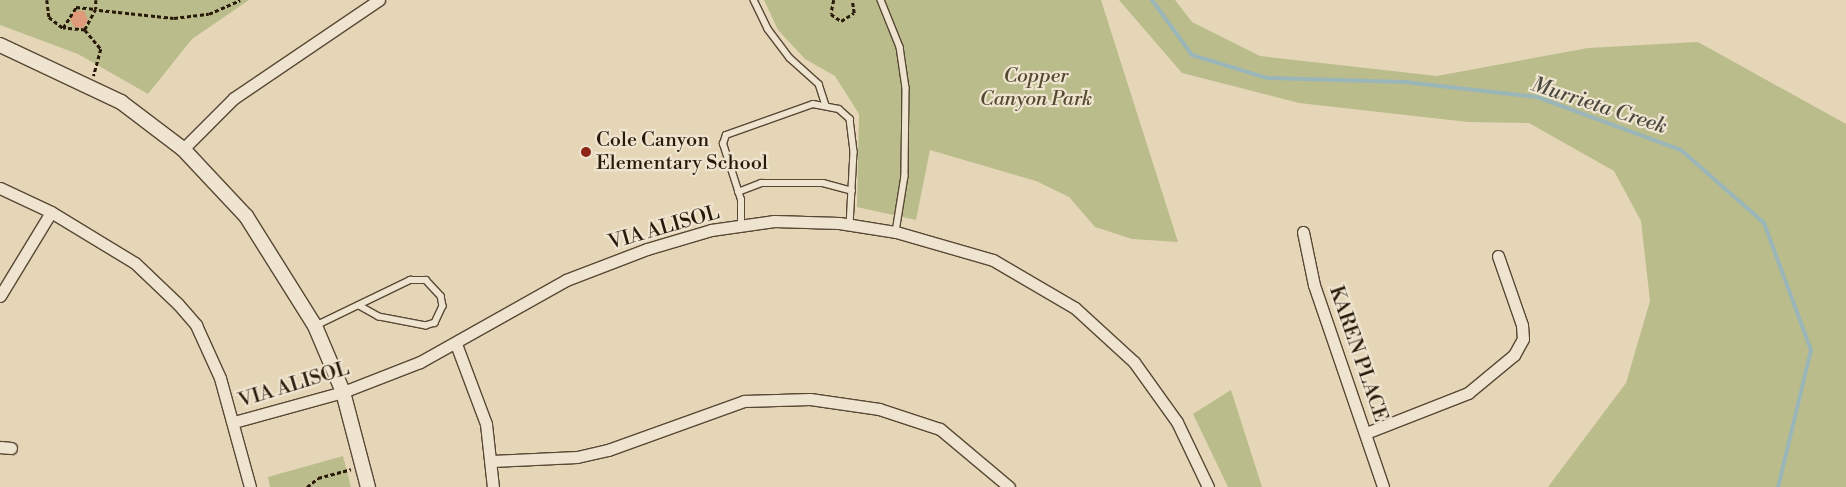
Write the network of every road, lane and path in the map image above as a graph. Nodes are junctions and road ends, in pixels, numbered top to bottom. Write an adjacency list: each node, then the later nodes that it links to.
1 (47, 0): 10 (path)
2 (96, 0): 9 (path)
3 (240, 0): 9 (path)
4 (379, 0): 15 (street)
5 (754, 0): 14 (lane)
6 (834, 0): 7 (path)
7 (852, 0)
8 (880, 0): 22 (lane)
9 (97, 10): 10 (path); 11 (path)
10 (64, 28): 11 (path)
11 (85, 30): 13 (path)
12 (0, 45): 13 (street)
13 (90, 84): 15 (street)
14 (826, 105): 17 (lane); 18 (lane)
15 (183, 149): 27 (street)
16 (0, 188): 19 (street)
17 (852, 191): 18 (lane); 20 (lane)
18 (738, 192): 21 (lane)
19 (51, 212): 25 (street); 30 (street)
20 (850, 225): 21 (street, VIA ALISOL); 22 (street, VIA ALISOL)
21 (741, 226): 28 (street, VIA ALISOL)
22 (896, 232): 39 (street, VIA ALISOL)
23 (1303, 232): 31 (street, KAREN PLACE)
24 (1498, 256): 31 (street)
25 (0, 296)
26 (359, 306): 26 (lane); 27 (lane)
27 (315, 326): 29 (street)
28 (456, 344): 29 (street, VIA ALISOL); 32 (street)
29 (343, 392): 30 (street, VIA ALISOL); 33 (street)
30 (234, 422): 34 (street)
31 (1366, 433): 40 (street, KAREN PLACE)
32 (492, 461): 37 (street); 38 (street)
33 (363, 466): 35 (path); 36 (street)
34 (250, 487)
35 (308, 487)
36 (368, 487)
37 (494, 487)
38 (1009, 487)
39 (1208, 487)
40 (1383, 487)

